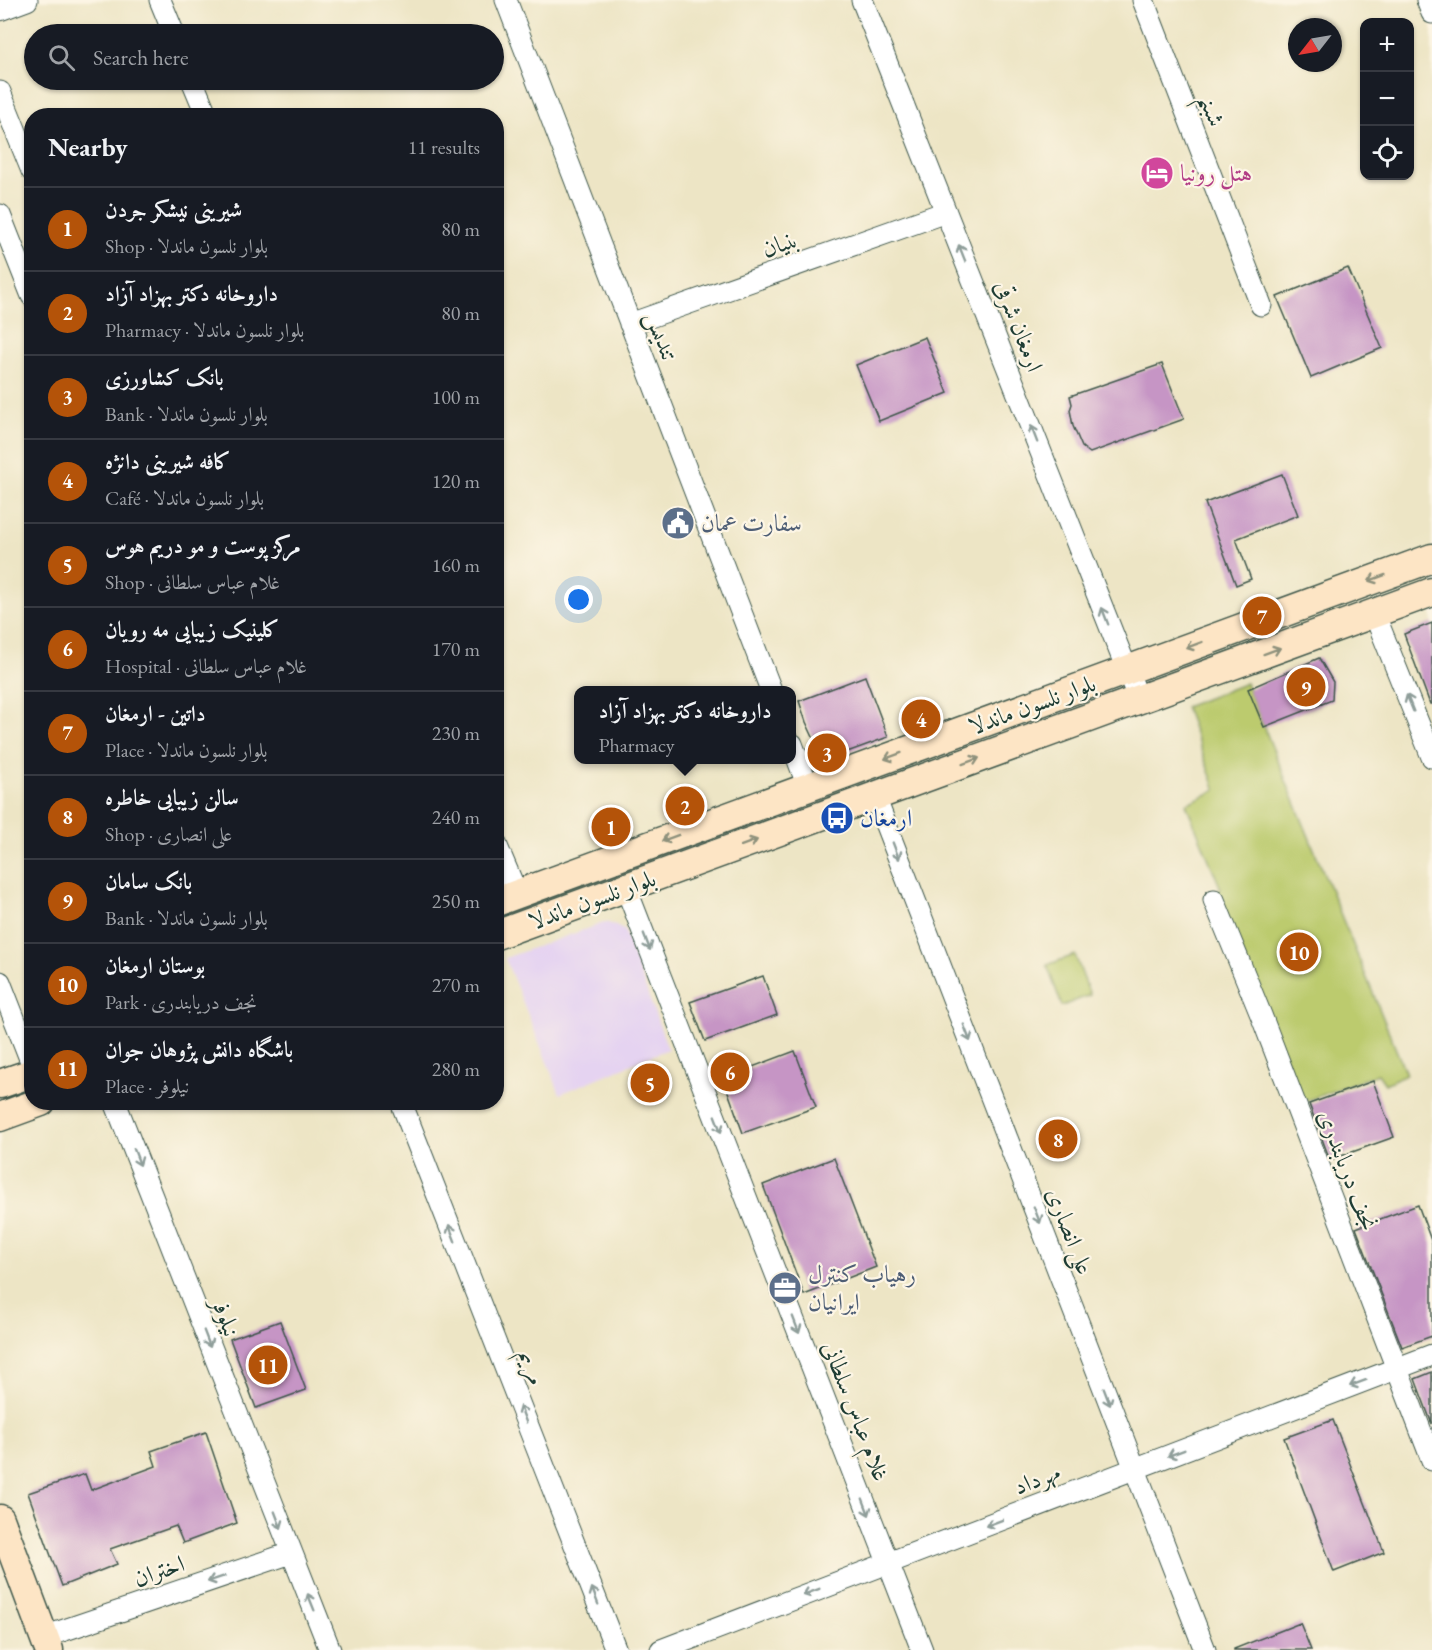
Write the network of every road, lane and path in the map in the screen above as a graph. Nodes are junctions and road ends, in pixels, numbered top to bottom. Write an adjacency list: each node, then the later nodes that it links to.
1 (27, 0): 7 (street)
2 (160, 0): 9 (street)
3 (506, 0): 18 (street, تندیس)
4 (862, 0): 14 (street, ارمغان شرقی)
5 (1143, 0): 17 (street, شبنم)
6 (1427, 0): 8 (street)
7 (0, 10)
8 (1432, 13)
9 (170, 24)
10 (196, 90): 12 (street)
11 (0, 92): 13 (street)
12 (204, 108)
13 (24, 151)
14 (946, 212): 18 (street, بنیان); 22 (street, ارمغان شرقی, one-way to 14)
15 (0, 215): 16 (street)
16 (24, 276)
17 (1261, 305)
18 (630, 324): 23 (street, تندیس)
19 (1432, 558): 22 (main road, بلوار نلسون ماندلا, one-way to 22)
20 (1432, 592): 21 (main road, بلوار نلسون ماندلا)
21 (1374, 614): 24 (main road, بلوار نلسون ماندلا, one-way to 21); 26 (street, one-way to 21)
22 (1127, 670): 24 (street, ارمغان شرقی); 27 (main road, بلوار نلسون ماندلا, one-way to 27)
23 (769, 686)
24 (1139, 700): 28 (main road, بلوار نلسون ماندلا, one-way to 24)
25 (796, 755): 27 (street)
26 (1432, 757)
27 (808, 787): 31 (main road, بلوار نلسون ماندلا, one-way to 31)
28 (875, 796): 30 (main road, بلوار نلسون ماندلا, one-way to 28); 45 (street, علی انصاری, one-way to 45)
29 (504, 883): 31 (street)
30 (626, 888): 33 (main road, بلوار نلسون ماندلا); 48 (street, غلام عباس سلطانی, one-way to 48)
31 (507, 898)
32 (1214, 900): 43 (street, نجف دریابندری)
33 (504, 932)
34 (0, 982): 35 (street)
35 (24, 1044)
36 (24, 1076): 37 (main road)
37 (0, 1084)
38 (24, 1108): 41 (main road)
39 (118, 1110): 47 (street, نیلوفر, one-way to 47)
40 (404, 1110): 51 (street, مریم, one-way to 40)
41 (0, 1117)
42 (1432, 1355): 43 (street, مهرداد)
43 (1397, 1368): 44 (street, نجف دریابندری); 45 (street, مهرداد, one-way to 45)
44 (1432, 1460)
45 (1135, 1469): 48 (street, مهرداد, one-way to 48); 54 (street, علی انصاری)
46 (0, 1519): 49 (main road)
47 (291, 1553): 49 (street, اختران, one-way to 49); 50 (street, نیلوفر, one-way to 47)
48 (888, 1563): 52 (street, مهرداد, one-way to 52); 53 (street, غلام عباس سلطانی)
49 (46, 1643)
50 (330, 1650)
51 (616, 1650)
52 (661, 1650)
53 (922, 1650)
54 (1205, 1650)

